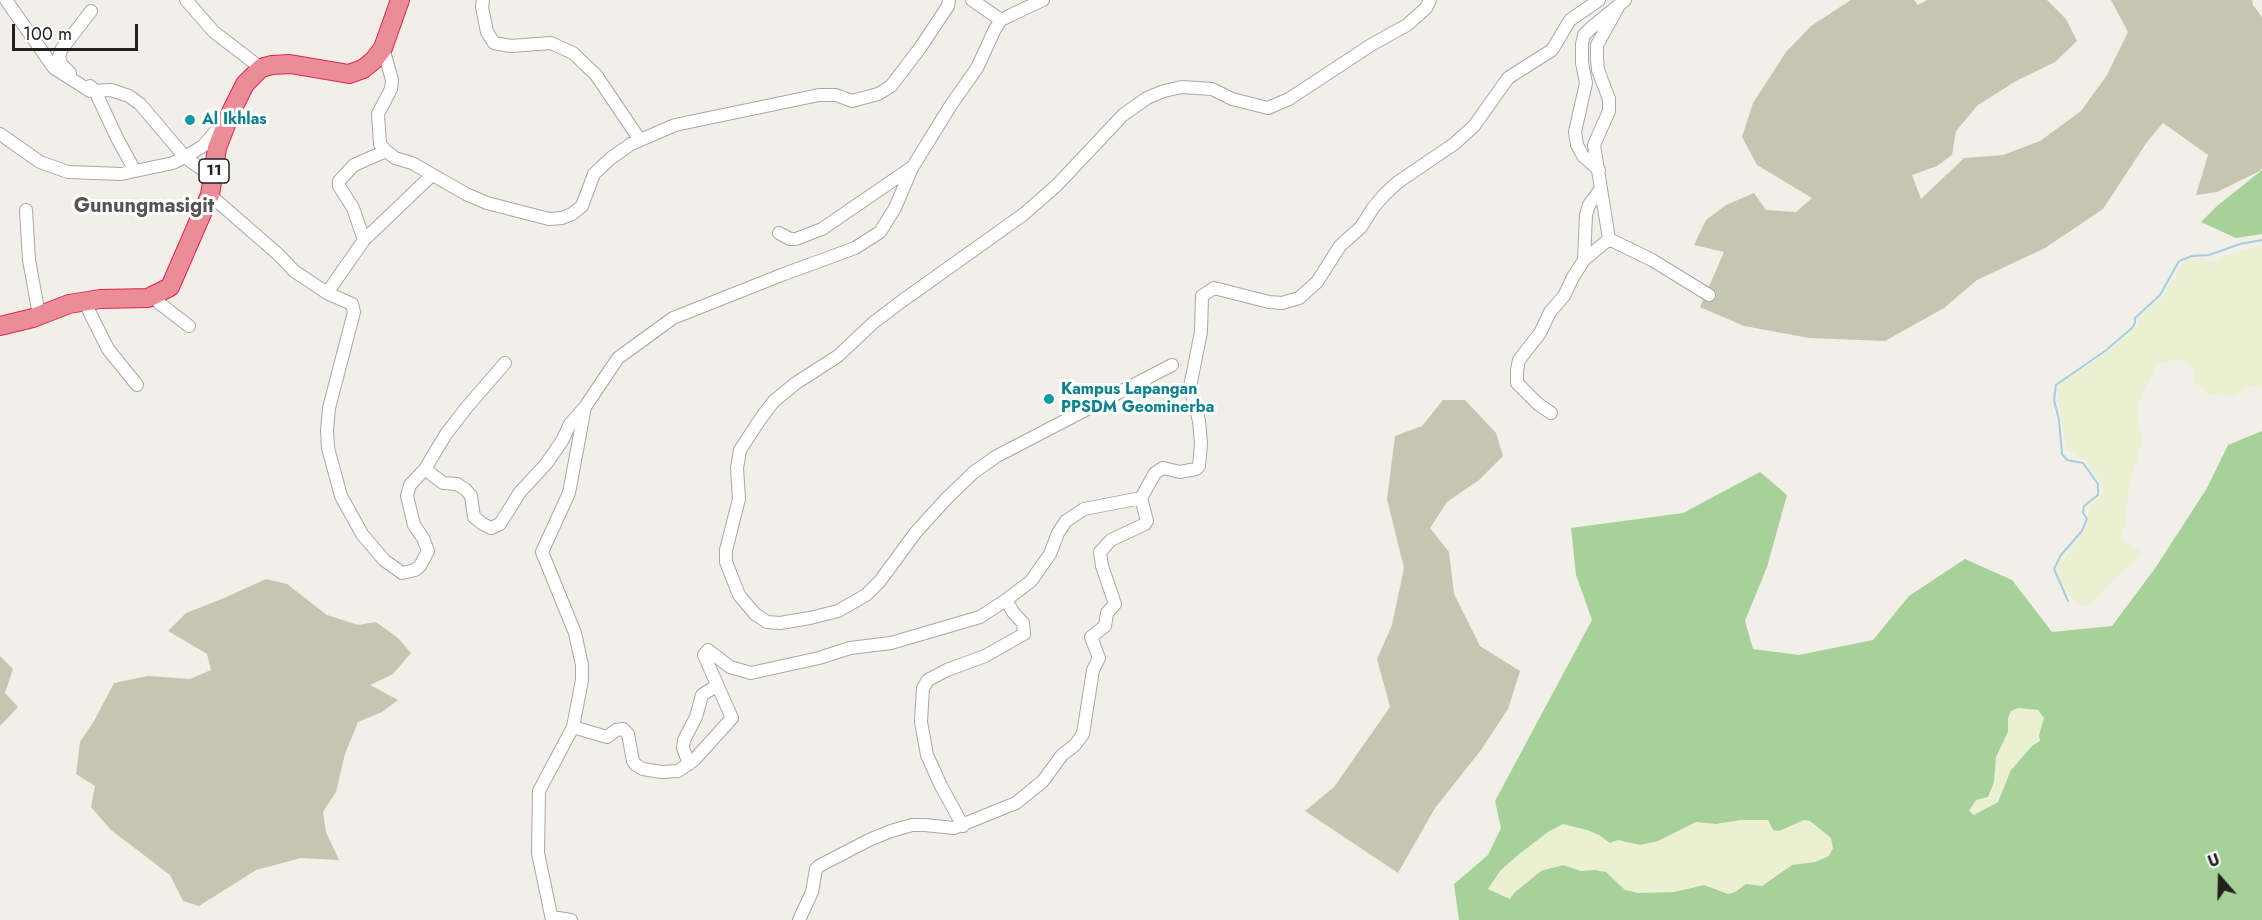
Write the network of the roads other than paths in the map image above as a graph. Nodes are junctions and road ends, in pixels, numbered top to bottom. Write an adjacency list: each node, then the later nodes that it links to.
1 (6, 0): 17 (street)
2 (186, 0): 14 (street)
3 (400, 0): 13 (highway)
4 (483, 0): 20 (street)
5 (949, 0): 20 (street)
6 (972, 0): 12 (street)
7 (1043, 0): 12 (street)
8 (1430, 0): 42 (street)
9 (1599, 0): 47 (street)
10 (1621, 4): 15 (street); 16 (street)
11 (91, 11): 17 (street)
12 (1001, 20): 23 (street)
13 (383, 48): 14 (highway); 21 (street)
14 (261, 68): 18 (highway, 11)
15 (1584, 73): 16 (street); 24 (street)
16 (1606, 90): 24 (street)
17 (95, 91): 22 (street); 25 (street)
18 (231, 112): 22 (street); 27 (highway, 11)
19 (0, 134): 25 (street)
20 (640, 140): 26 (street)
21 (386, 151): 26 (street); 32 (street)
22 (184, 158): 25 (street); 27 (street)
23 (912, 168): 30 (street); 44 (street)
24 (1599, 170): 28 (street)
25 (135, 171)
26 (432, 175): 32 (street)
27 (211, 186): 34 (street); 35 (highway, 11)
28 (1600, 190): 31 (street); 33 (street)
29 (26, 210): 38 (street)
30 (779, 233)
31 (1609, 238): 33 (street); 36 (street)
32 (364, 240): 34 (street)
33 (1584, 261): 45 (street)
34 (327, 293): 46 (street)
35 (153, 295): 37 (highway); 40 (street)
36 (1709, 295)
37 (84, 301): 38 (highway); 43 (street)
38 (39, 315): 39 (highway)
39 (0, 326)
40 (189, 326)
41 (506, 363): 46 (street)
42 (1172, 365)
43 (137, 385)
44 (585, 407): 46 (street); 50 (street)
45 (1551, 413)
46 (425, 469)
47 (1141, 498): 48 (street); 52 (street)
48 (1006, 600): 49 (street); 52 (street)
49 (716, 686): 51 (street); 51 (street)
50 (573, 727): 51 (street); 53 (street)
51 (689, 764)
52 (963, 825): 55 (street)
53 (552, 918): 54 (street)
54 (571, 920)
55 (799, 920)

